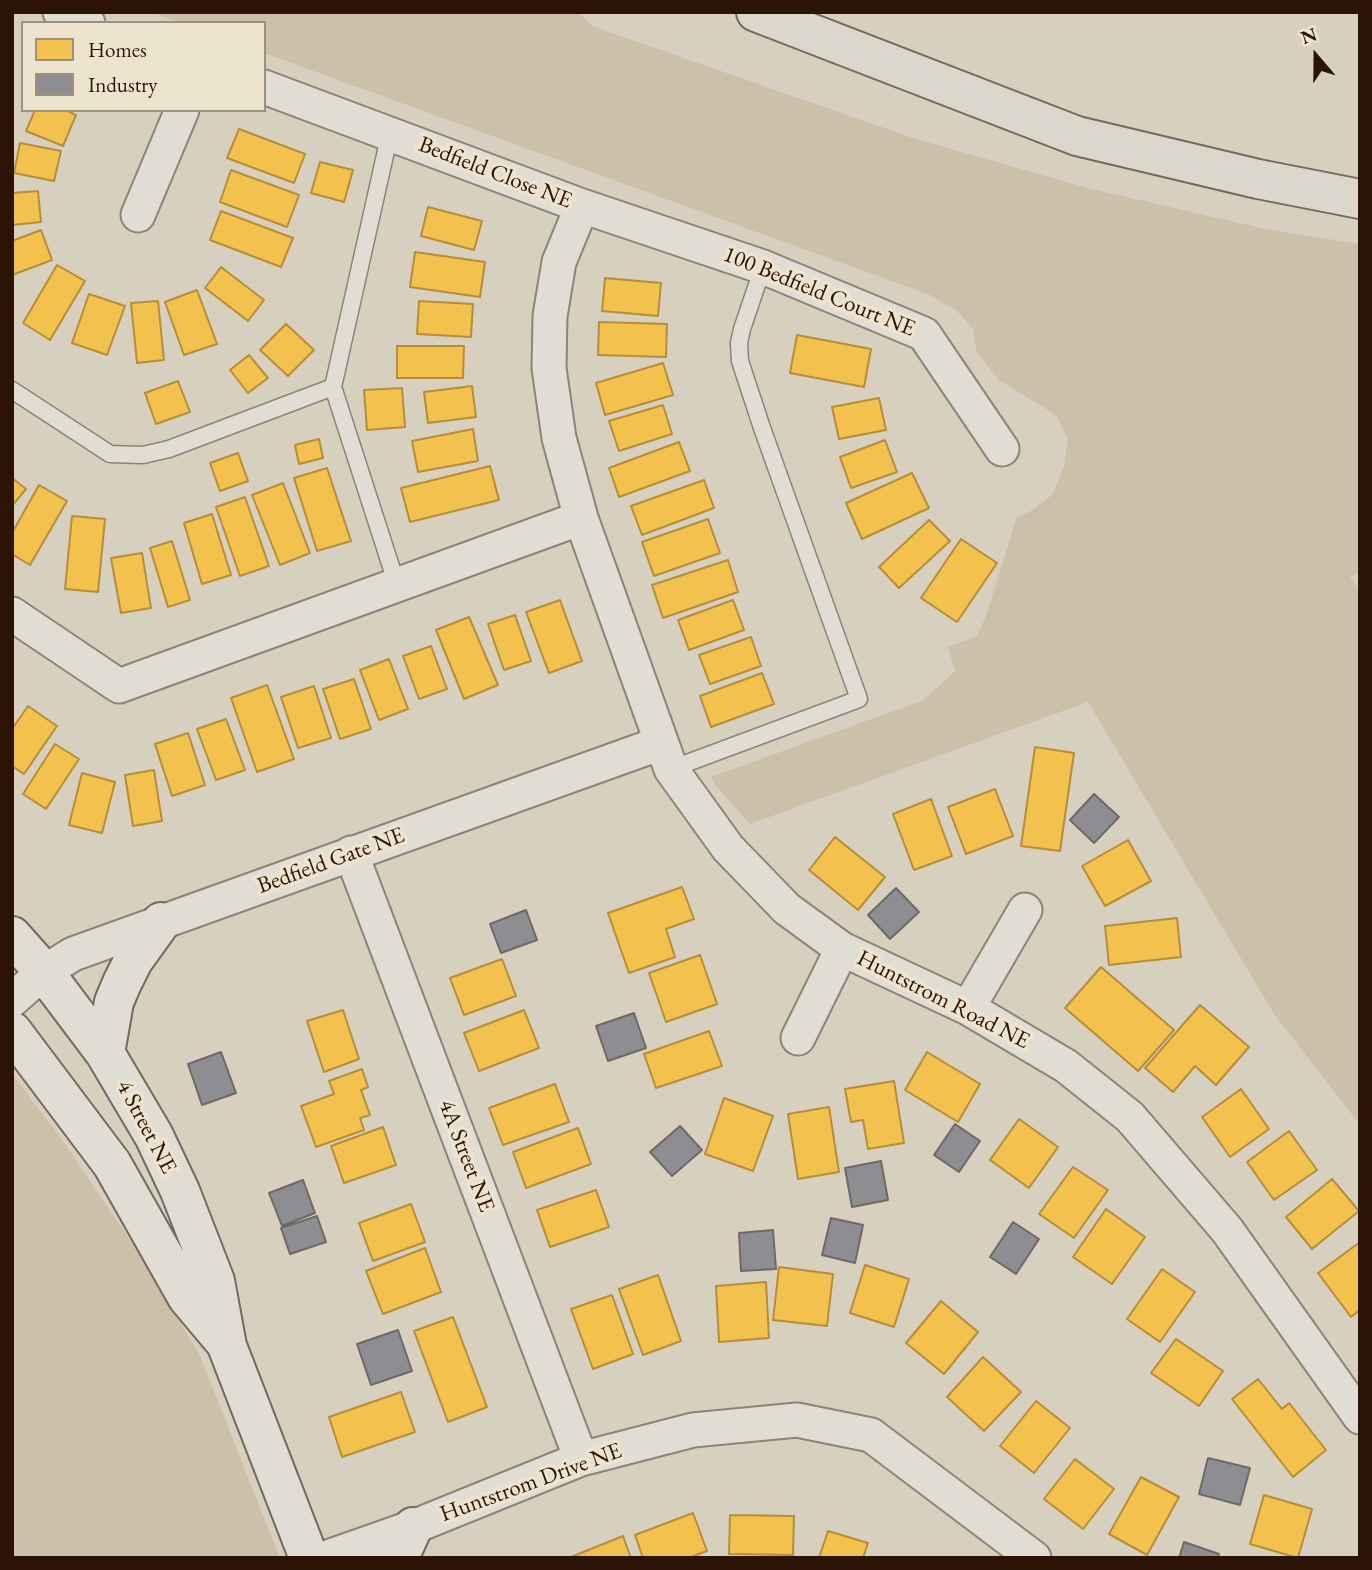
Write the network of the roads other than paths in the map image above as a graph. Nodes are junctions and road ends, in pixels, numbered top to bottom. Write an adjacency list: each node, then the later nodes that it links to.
1 (60, 12): 3 (street)
2 (755, 12): 7 (highway)
3 (83, 21)
4 (266, 88): 6 (street, Bedfield Close NE)
5 (181, 112): 9 (street)
6 (390, 133): 8 (street, Bedfield Close NE); 11 (lane)
7 (1360, 199)
8 (582, 205): 10 (street, 100 Bedfield Court NE); 14 (street, Bedfield Close NE)
9 (138, 215)
10 (763, 267): 13 (street, 100 Bedfield Court NE); 17 (lane)
11 (333, 387): 12 (lane); 15 (lane)
12 (12, 390)
13 (1002, 449)
14 (581, 518): 15 (street); 17 (street, Bedfield Close NE)
15 (397, 585): 16 (street)
16 (12, 614)
17 (666, 756): 18 (street, Bedfield Gate NE); 22 (street, Huntstrom Road NE)
18 (351, 853): 20 (street, Bedfield Gate NE); 31 (street, 4A Street NE)
19 (1025, 910): 25 (street)
20 (161, 922): 23 (street, Bedfield Gate NE); 28 (main road)
21 (12, 936): 23 (main road, 4 Street NE)
22 (842, 949): 25 (street, Huntstrom Road NE); 27 (street)
23 (44, 972): 24 (street, Bedfield Gate NE); 28 (main road, 4 Street NE)
24 (12, 1000)
25 (968, 1008): 30 (street, Huntstrom Road NE)
26 (12, 1031): 29 (main road, 4 Street NE)
27 (798, 1038)
28 (105, 1053): 29 (main road, 4 Street NE)
29 (227, 1346): 33 (main road, 4 Street NE)
30 (1360, 1418)
31 (582, 1459): 32 (street, Huntstrom Drive NE); 35 (street, Huntstrom Drive NE)
32 (406, 1543): 34 (street, Huntstrom Drive NE)
33 (309, 1558)
34 (325, 1558)
35 (1034, 1558)

